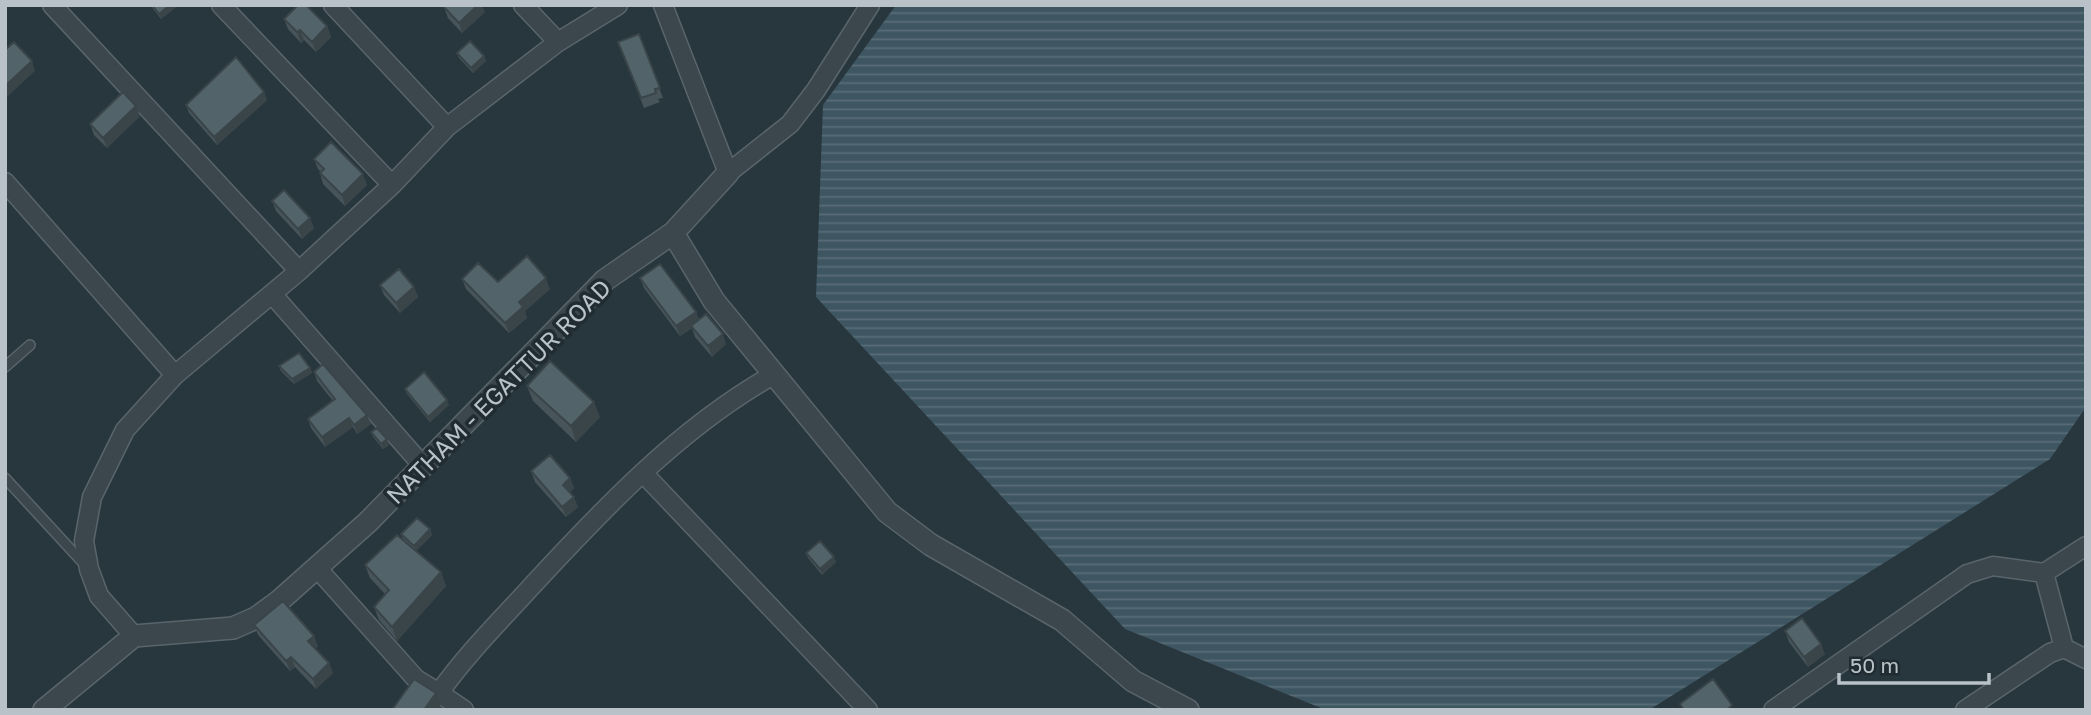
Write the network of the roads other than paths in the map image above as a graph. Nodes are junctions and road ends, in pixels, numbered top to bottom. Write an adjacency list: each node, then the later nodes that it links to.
1 (52, 5): 14 (street)
2 (221, 5): 12 (street)
3 (332, 5): 9 (street)
4 (523, 5): 8 (street)
5 (618, 5): 8 (street)
6 (663, 5): 10 (street)
7 (870, 5): 10 (street)
8 (558, 42): 9 (street)
9 (447, 127): 12 (street)
10 (728, 173): 13 (street, NATHAM - EGATTUR ROAD)
11 (5, 182): 18 (street)
12 (392, 185): 14 (street)
13 (673, 233): 19 (street); 20 (street, NATHAM - EGATTUR ROAD)
14 (299, 271): 15 (street)
15 (272, 294): 18 (street); 20 (street)
16 (30, 345): 17 (lane)
17 (5, 367)
18 (175, 375): 25 (street)
19 (773, 375): 21 (street); 34 (street)
20 (423, 466): 24 (street, NATHAM - EGATTUR ROAD)
21 (644, 474): 30 (street); 33 (street)
22 (5, 478): 25 (lane)
23 (2086, 546): 26 (street)
24 (317, 568): 27 (street, NATHAM - EGATTUR ROAD); 30 (street)
25 (89, 569): 27 (street)
26 (2044, 573): 28 (street); 35 (street)
27 (134, 636): 31 (street)
28 (2064, 648): 29 (street); 36 (street)
29 (2086, 659)
30 (439, 693): 32 (street)
31 (54, 706)
32 (464, 710)
33 (868, 710)
34 (1188, 710)
35 (1773, 710)
36 (1965, 710)

